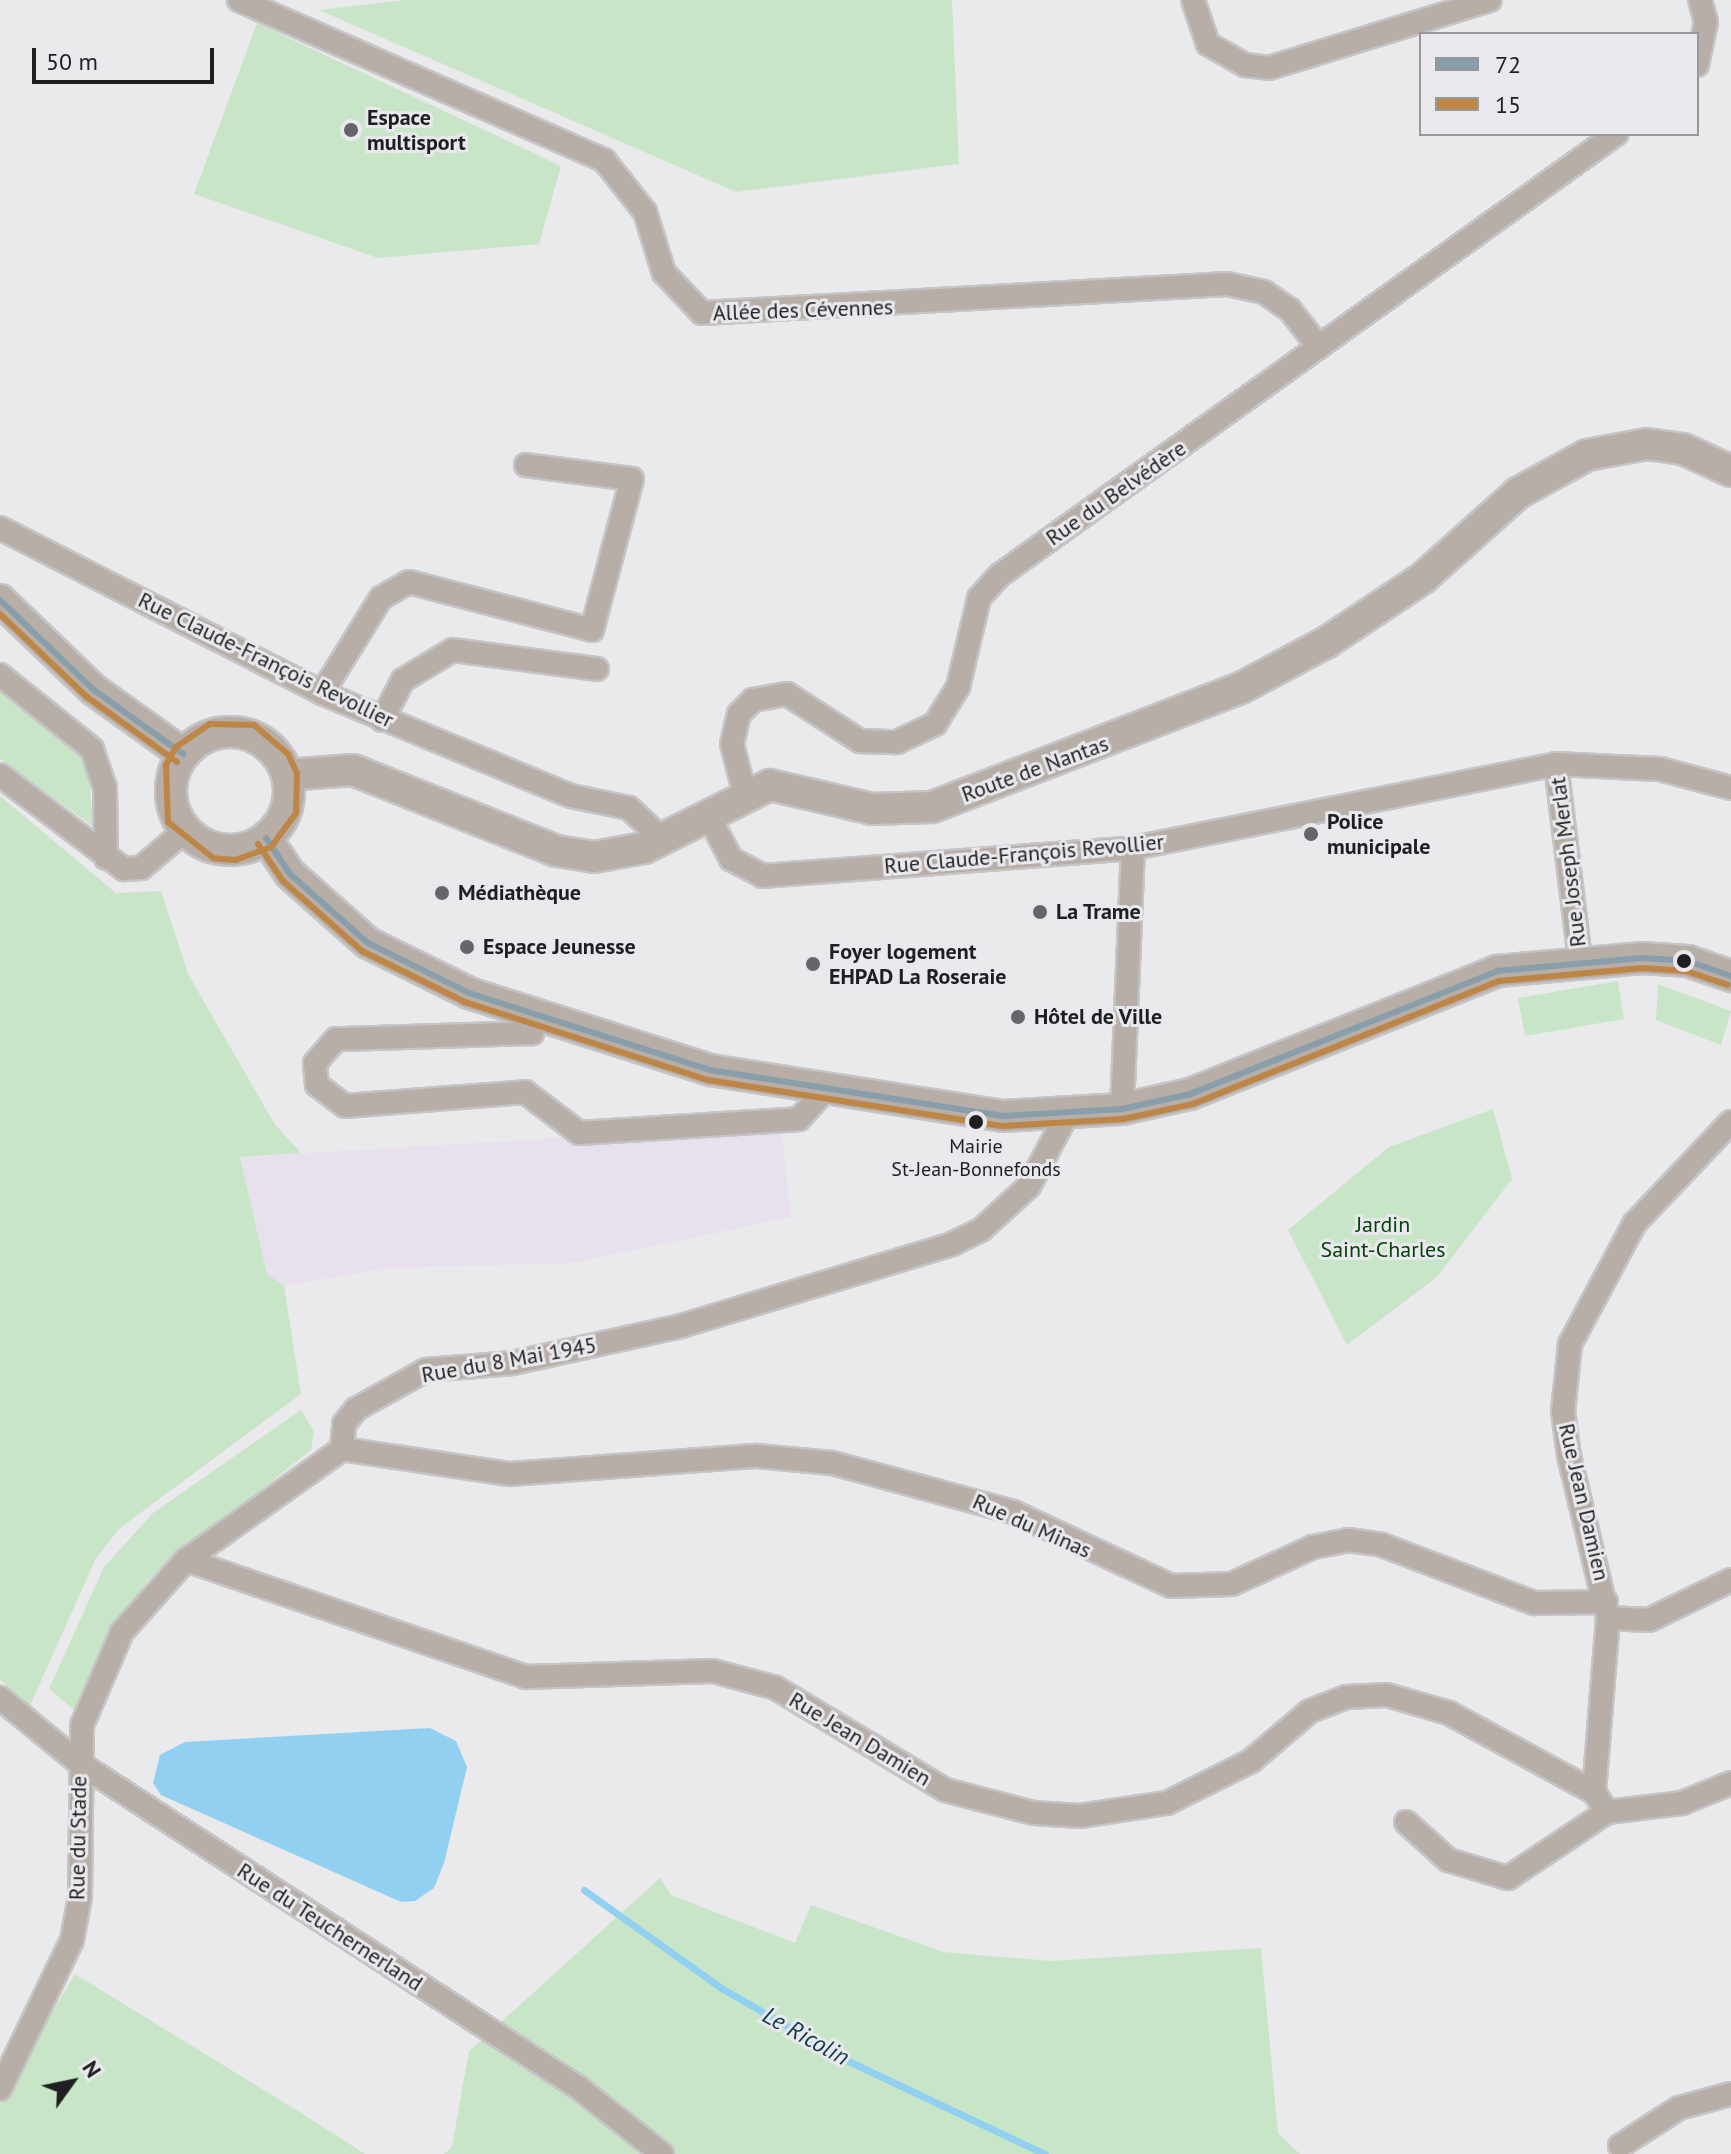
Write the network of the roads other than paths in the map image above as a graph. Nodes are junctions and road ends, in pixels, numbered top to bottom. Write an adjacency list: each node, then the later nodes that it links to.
1 (239, 0): 7 (street, Allée des Cévennes)
2 (1193, 0): 3 (street)
3 (1490, 0)
4 (1700, 0): 5 (street)
5 (1699, 55)
6 (1613, 136): 7 (street, Rue du Belvédère)
7 (1319, 347): 21 (street, Rue du Belvédère)
8 (526, 465): 14 (street)
9 (1731, 471): 21 (main road, Route de Nantas)
10 (0, 528): 14 (street, Rue Claude-François Revollier)
11 (0, 600): 16 (main road)
12 (597, 669): 15 (street)
13 (0, 675): 27 (street)
14 (322, 693): 15 (street, Rue Claude-François Revollier)
15 (382, 720): 25 (street, Rue Claude-François Revollier)
16 (183, 754): 19 (main road); 23 (main road)
17 (1556, 764): 20 (street, Rue Claude-François Revollier); 26 (street, Rue Claude-François Revollier); 28 (street, Rue Joseph Merlat)
18 (0, 775): 27 (street)
19 (287, 775): 24 (main road); 25 (main road, Route de Nantas)
20 (1731, 788)
21 (745, 795): 22 (main road, Route de Nantas)
22 (708, 815): 25 (main road, Route de Nantas); 26 (street, Rue Claude-François Revollier)
23 (186, 830): 24 (main road); 27 (street)
24 (266, 838): 30 (main road)
25 (662, 839)
26 (1133, 848): 32 (street)
27 (106, 858)
28 (1580, 959): 29 (main road); 32 (main road)
29 (1731, 976)
30 (536, 1019): 31 (main road); 31 (street)
31 (825, 1090): 33 (main road)
32 (1122, 1109): 33 (main road)
33 (1066, 1116): 35 (street, Rue du 8 Mai 1945)
34 (1731, 1122): 38 (street, Rue Jean Damien)
35 (342, 1449): 36 (street); 38 (street, Rue du Minas)
36 (186, 1560): 40 (street); 42 (street, Rue Jean Damien)
37 (1731, 1580): 38 (street, Rue du Minas)
38 (1607, 1610): 42 (street, Rue Jean Damien)
39 (0, 1698): 40 (street, Rue du Teuchernerland)
40 (79, 1763): 45 (street, Rue du Stade); 48 (street, Rue du Teuchernerland)
41 (1731, 1783): 43 (street)
42 (1594, 1792): 43 (street, Rue Jean Damien)
43 (1607, 1812): 44 (street)
44 (1406, 1822)
45 (0, 2089)
46 (1731, 2094): 47 (street)
47 (1620, 2146)
48 (662, 2154)

